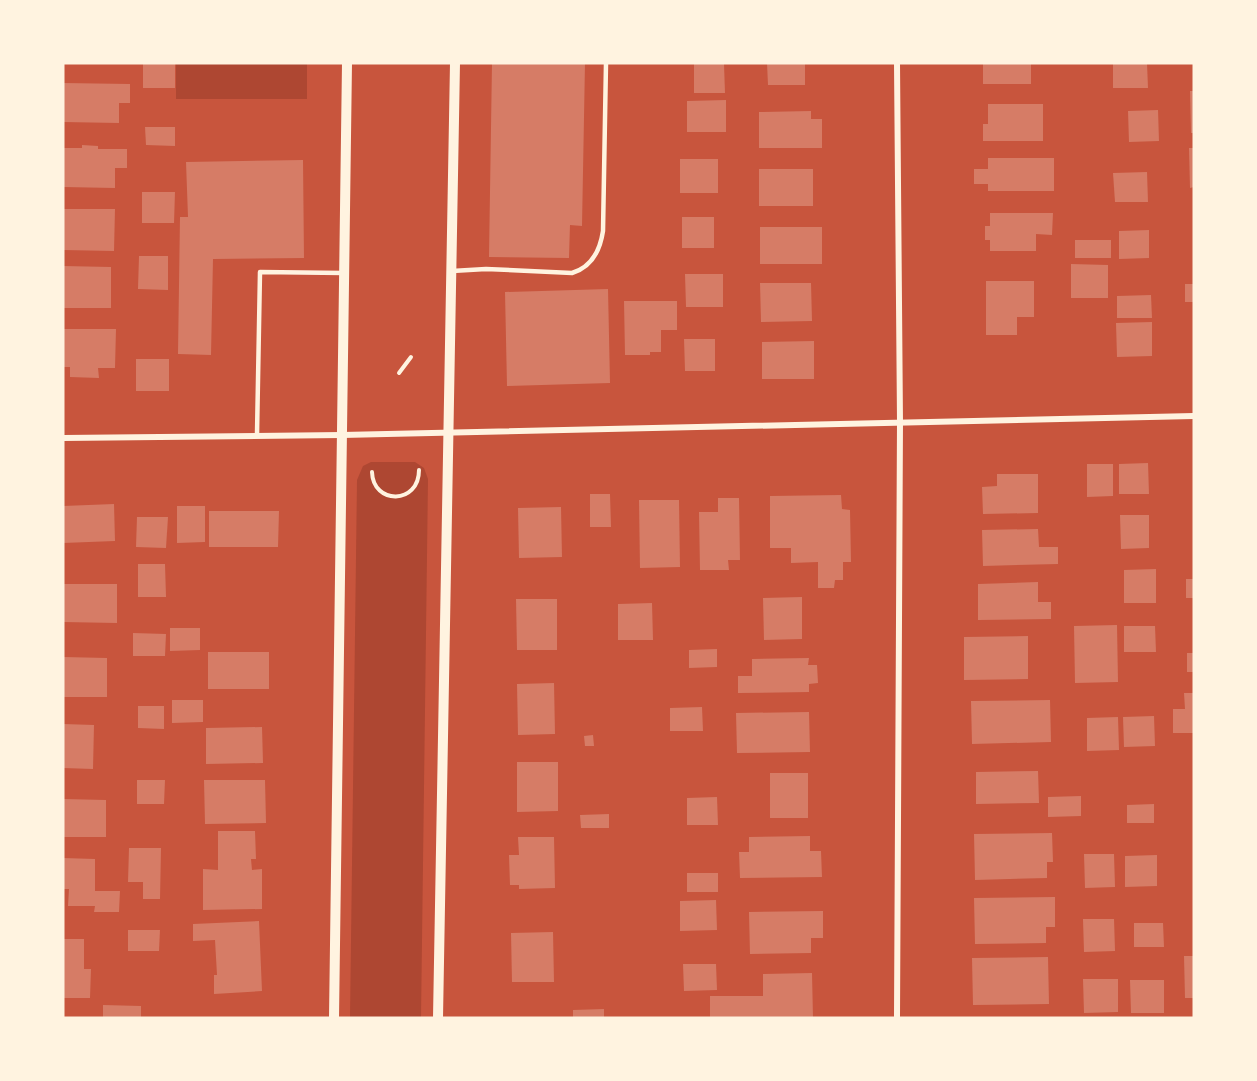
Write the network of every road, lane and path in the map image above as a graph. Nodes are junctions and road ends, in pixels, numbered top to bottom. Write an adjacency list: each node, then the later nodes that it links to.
1 (347, 63): 6 (street)
2 (455, 63): 5 (street)
3 (606, 63): 5 (lane)
4 (897, 63): 10 (street)
5 (452, 271): 11 (street)
6 (344, 273): 12 (lane); 13 (street)
7 (411, 357): 8 (path)
8 (399, 373)
9 (1194, 416): 10 (street)
10 (900, 422): 11 (street); 19 (street)
11 (448, 431): 13 (street); 18 (street)
12 (257, 434): 13 (street); 14 (street)
13 (342, 435): 17 (street)
14 (63, 438)
15 (419, 470): 16 (path)
16 (372, 472)
17 (334, 1018)
18 (438, 1018)
19 (897, 1018)

